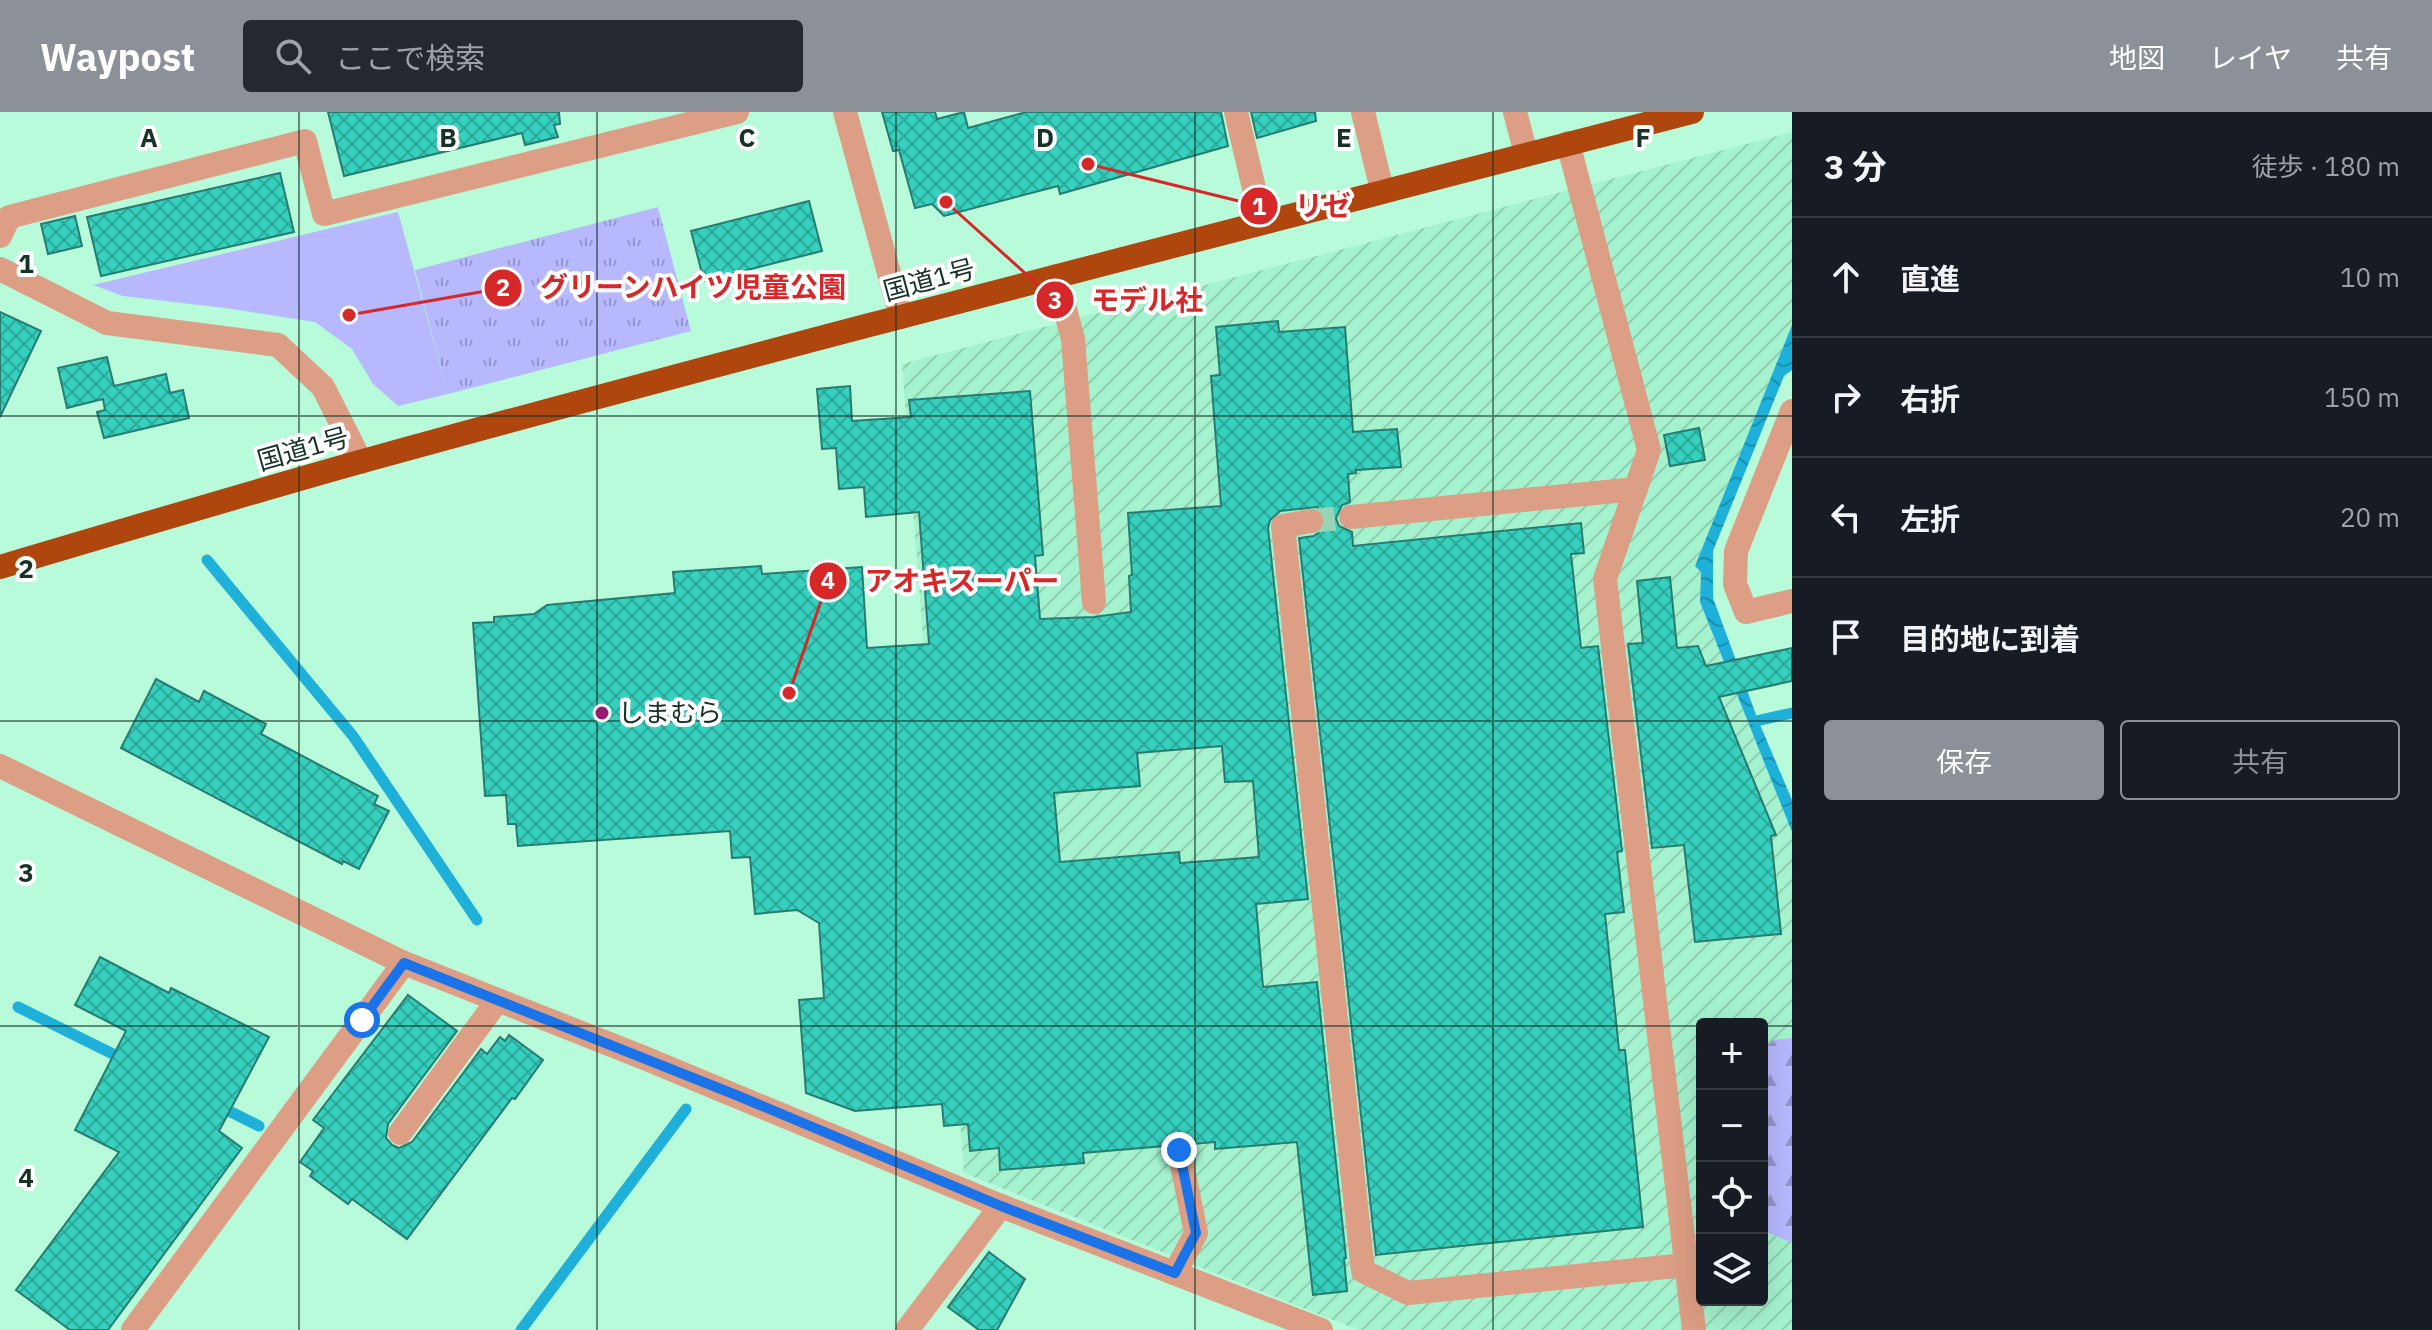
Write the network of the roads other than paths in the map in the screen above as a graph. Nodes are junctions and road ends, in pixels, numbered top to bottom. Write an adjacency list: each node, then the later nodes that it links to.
1 (737, 112): 11 (street)
2 (845, 112): 14 (street)
3 (1236, 112): 10 (street)
4 (1363, 112): 9 (street)
5 (1515, 112): 8 (street)
6 (1692, 112): 7 (highway, 国道1号)
7 (1568, 143): 8 (highway, 国道1号); 17 (street)
8 (1526, 154): 9 (highway, 国道1号)
9 (1382, 190): 10 (highway, 国道1号)
10 (1262, 222): 13 (highway, 国道1号)
11 (0, 236)
12 (0, 269): 16 (street)
13 (1056, 276): 14 (highway, 国道1号); 22 (street)
14 (901, 317): 16 (highway, 国道1号)
15 (1792, 411): 21 (street)
16 (361, 462): 20 (highway, 国道1号)
17 (1636, 489): 18 (street); 29 (street)
18 (1351, 517)
19 (1311, 521): 29 (street)
20 (0, 567)
21 (1792, 601)
22 (1094, 602)
23 (0, 766): 24 (street)
24 (404, 963): 25 (street); 31 (street)
25 (498, 1000): 26 (street); 28 (street)
26 (400, 1133)
27 (1179, 1150): 30 (street)
28 (1001, 1206): 30 (street); 32 (street)
29 (1686, 1265): 34 (street)
30 (1175, 1273): 33 (street)
31 (133, 1330)
32 (907, 1330)
33 (1321, 1330)
34 (1694, 1330)

